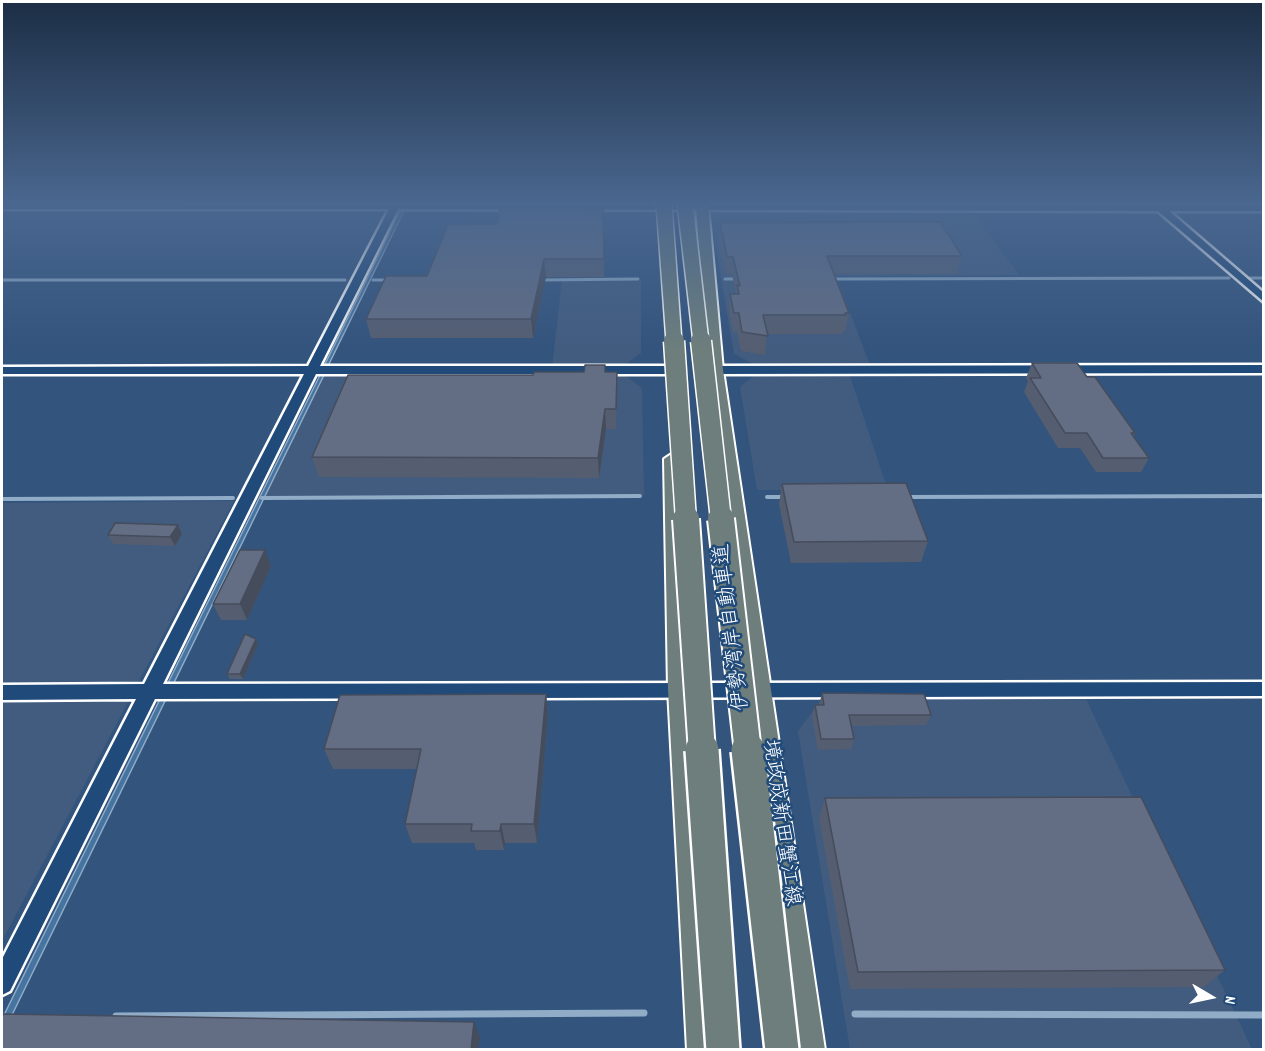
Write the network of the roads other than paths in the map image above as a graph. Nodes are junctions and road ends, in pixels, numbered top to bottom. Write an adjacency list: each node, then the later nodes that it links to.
1 (371, 253): 8 (street)
2 (664, 253): 11 (main road)
3 (665, 253): 20 (highway, 伊勢湾岸自動車道, bridge)
4 (702, 253): 12 (main road, 境政成新田蟹江線)
5 (702, 253): 21 (highway, 伊勢湾岸自動車道, bridge)
6 (1211, 253): 7 (street)
7 (1263, 299)
8 (311, 369): 10 (street); 11 (street); 17 (street)
9 (1263, 369): 12 (street)
10 (2, 370)
11 (671, 370): 13 (main road)
12 (715, 370): 14 (main road, 境政成新田蟹江線)
13 (680, 689): 14 (street); 17 (street); 19 (main road)
14 (761, 689): 15 (street); 22 (main road, 境政成新田蟹江線)
15 (1263, 689)
16 (2, 692): 17 (street)
17 (155, 692): 18 (street)
18 (2, 983)
19 (703, 1050)
20 (723, 1050)
21 (782, 1050)
22 (809, 1050)

